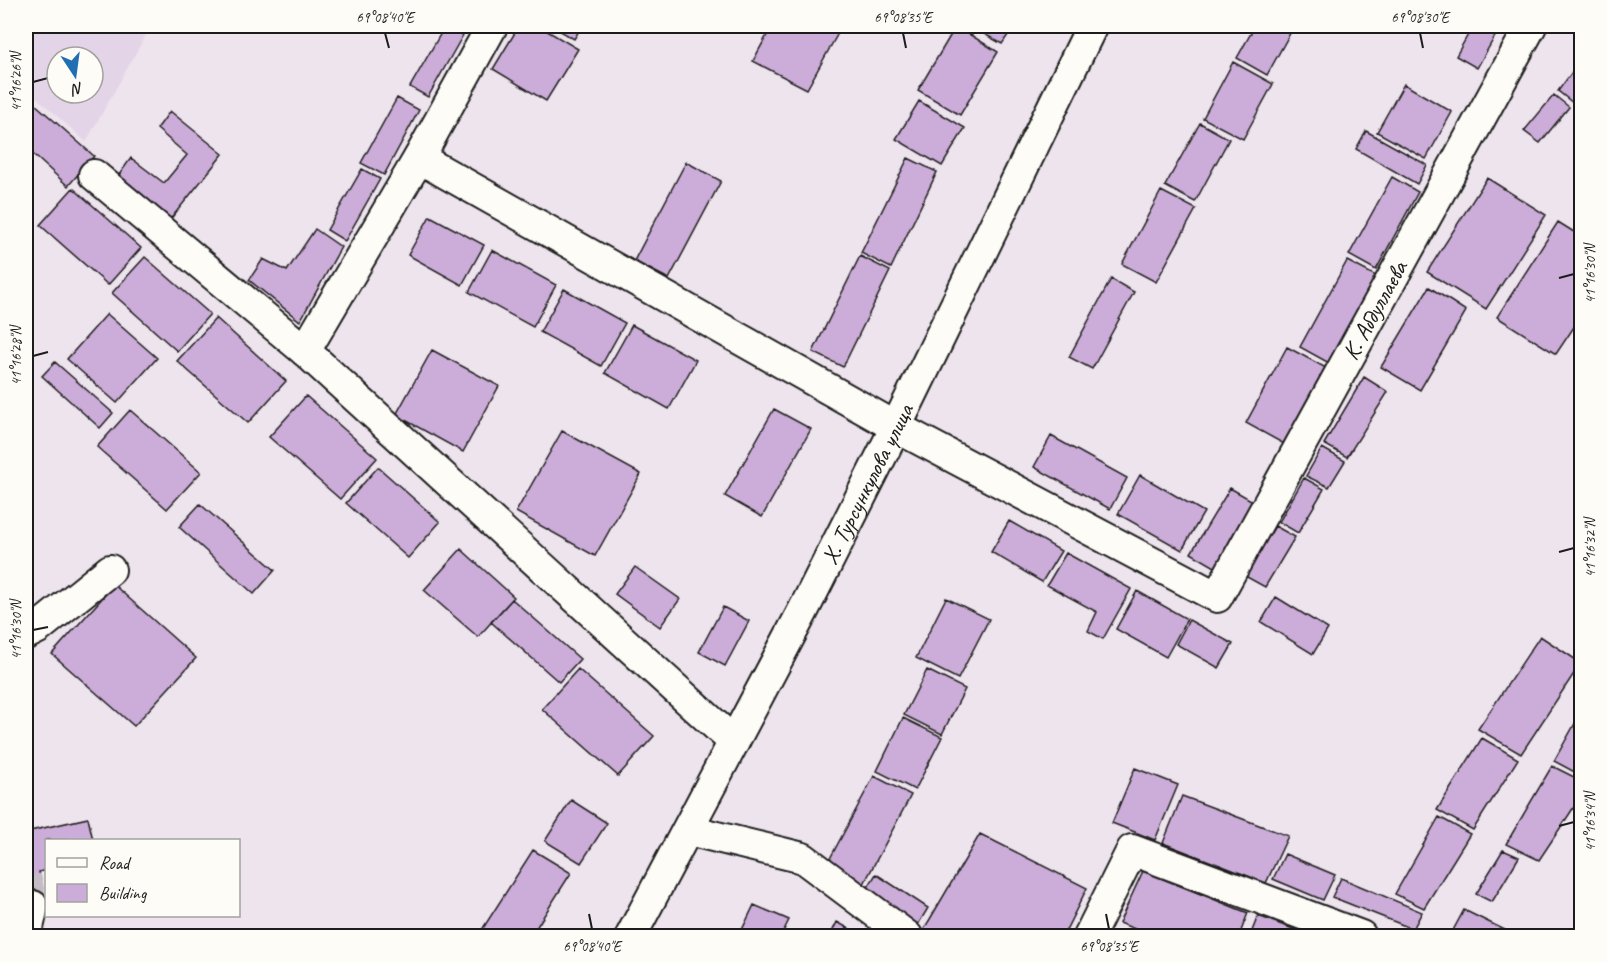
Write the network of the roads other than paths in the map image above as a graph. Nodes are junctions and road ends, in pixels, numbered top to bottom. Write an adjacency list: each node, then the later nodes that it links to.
1 (492, 26): 4 (street)
2 (1092, 26): 7 (street, Х. Турсункулова улица)
3 (1531, 26): 7 (street, К. Абдуллаева)
4 (419, 158): 6 (street); 7 (street)
5 (93, 175): 6 (street)
6 (305, 351): 10 (street)
7 (896, 427): 10 (street, Х. Турсункулова улица)
8 (110, 570): 9 (street)
9 (26, 634)
10 (734, 742): 11 (street, Х. Турсункулова улица)
11 (688, 830): 14 (street, Х. Турсункулова улица); 15 (street)
12 (33, 906): 13 (street)
13 (26, 936)
14 (631, 936)
15 (907, 936)
16 (1089, 936): 17 (street)
17 (1361, 936)

